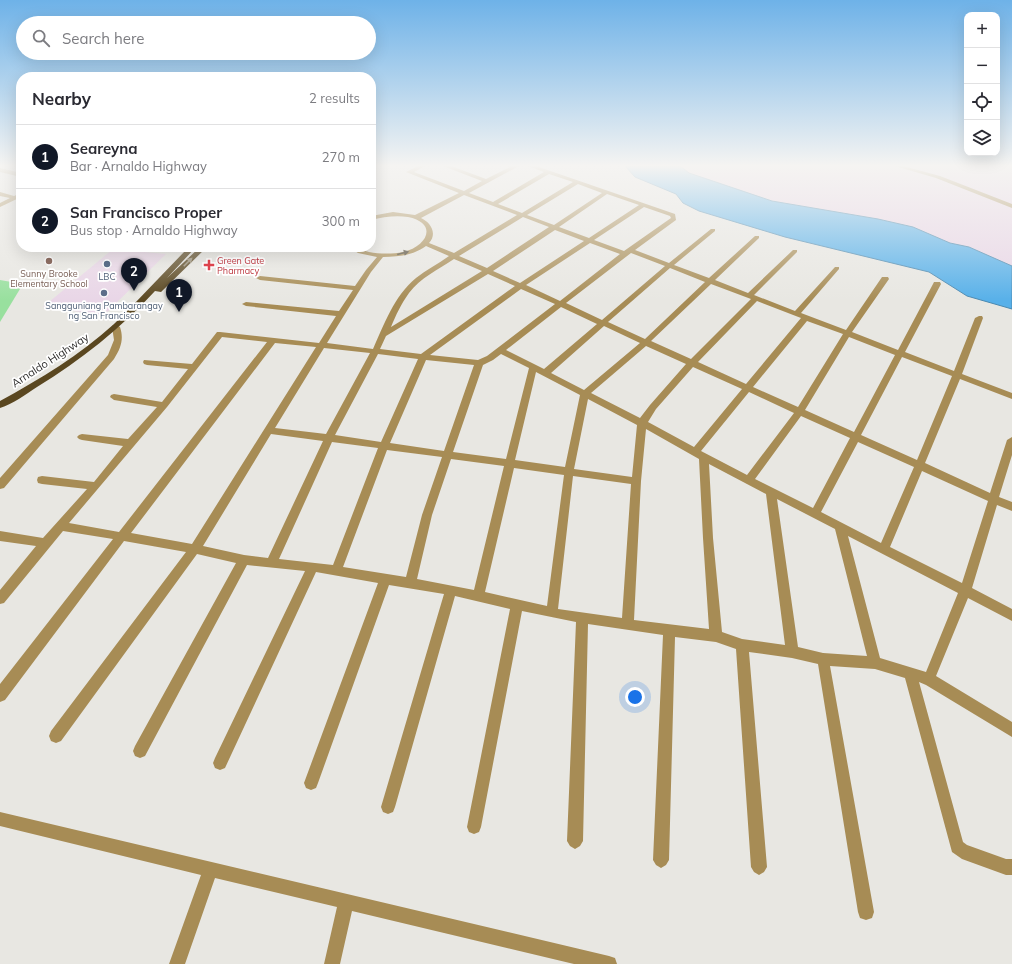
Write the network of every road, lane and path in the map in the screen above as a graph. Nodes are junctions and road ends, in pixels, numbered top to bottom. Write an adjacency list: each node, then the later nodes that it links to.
1 (428, 211): 9 (street)
2 (512, 211): 7 (street)
3 (530, 211): 7 (street)
4 (579, 211): 10 (street)
5 (634, 211): 13 (street)
6 (659, 211): 19 (street)
7 (523, 215): 10 (street); 21 (street)
8 (376, 216): 9 (street)
9 (415, 218): 14 (street)
10 (556, 227): 13 (street); 24 (street)
11 (713, 230): 22 (street)
12 (758, 237): 27 (street)
13 (590, 240): 19 (street); 29 (street)
14 (425, 243): 20 (street, one-way to 14); 21 (street)
15 (795, 251): 31 (street)
16 (188, 252): 36 (main road, Arnaldo Highway)
17 (199, 252): 36 (main road, Arnaldo Highway, one-way to 17)
18 (361, 252): 20 (street)
19 (628, 253): 22 (street); 33 (street)
20 (381, 256): 30 (street)
21 (454, 256): 24 (street); 42 (street)
22 (669, 266): 27 (street); 39 (street)
23 (837, 268): 35 (street)
24 (488, 271): 29 (street); 42 (street)
25 (260, 278): 30 (street)
26 (885, 279): 41 (street)
27 (711, 282): 31 (street); 44 (street)
28 (937, 284): 48 (street)
29 (520, 286): 33 (street); 49 (street)
30 (358, 288): 34 (street)
31 (752, 297): 35 (street); 52 (street)
32 (246, 304): 34 (street)
33 (560, 304): 39 (street); 46 (street)
34 (342, 314): 45 (street)
35 (796, 314): 37 (street)
36 (127, 316): 40 (main road, Arnaldo Highway)
37 (805, 318): 41 (street); 57 (street)
38 (979, 318): 56 (street)
39 (603, 323): 44 (street); 55 (street)
40 (116, 327): 61 (main road, Arnaldo Highway); 80 (street)
41 (847, 334): 48 (street); 63 (street)
42 (383, 336): 47 (street)
43 (273, 340): 45 (street); 53 (street); 89 (street)
44 (646, 342): 52 (street); 58 (street)
45 (323, 346): 47 (street); 65 (street)
46 (500, 350): 51 (street); 54 (street)
47 (375, 352): 49 (street); 68 (street)
48 (900, 354): 56 (street); 67 (street)
49 (423, 356): 51 (street); 71 (street)
50 (147, 362): 53 (street)
51 (478, 363): 72 (street)
52 (692, 363): 57 (street); 64 (street)
53 (194, 367): 62 (street)
54 (533, 367): 55 (street); 74 (street)
55 (545, 373): 58 (street)
56 (957, 375): 59 (street); 75 (street)
57 (748, 387): 63 (street); 73 (street)
58 (585, 394): 64 (street); 76 (street)
59 (1012, 396)
60 (114, 397): 62 (street)
61 (0, 405)
62 (164, 405): 70 (street)
63 (799, 412): 67 (street); 78 (street)
64 (642, 423): 73 (street); 79 (street)
65 (270, 431): 68 (street); 91 (street)
66 (82, 437): 70 (street)
67 (855, 437): 75 (street); 85 (street)
68 (329, 438): 71 (street); 94 (street)
69 (1012, 440): 83 (street)
70 (130, 443): 81 (street)
71 (384, 446): 72 (street); 96 (street)
72 (447, 454): 74 (street); 98 (street)
73 (700, 455): 78 (street); 109 (street)
74 (510, 463): 76 (street); 101 (street)
75 (918, 465): 83 (street); 92 (street)
76 (570, 471): 79 (street); 104 (street)
77 (42, 480): 81 (street)
78 (749, 480): 82 (street)
79 (636, 482): 107 (street)
80 (0, 485)
81 (96, 486): 86 (street)
82 (771, 491): 85 (street); 111 (street)
83 (994, 499): 84 (street); 100 (street)
84 (1012, 507)
85 (815, 514): 87 (street)
86 (61, 526): 89 (street); 90 (street)
87 (840, 527): 92 (street); 113 (street)
88 (0, 536): 90 (street)
89 (122, 538): 91 (street); 116 (street)
90 (45, 543): 102 (street)
91 (195, 549): 93 (street); 118 (street)
92 (884, 549): 100 (street)
93 (244, 560): 94 (street); 119 (street)
94 (271, 563): 95 (street)
95 (313, 567): 96 (street); 120 (street)
96 (336, 572): 97 (street)
97 (385, 579): 98 (street); 121 (street)
98 (410, 584): 99 (street)
99 (451, 590): 101 (street); 122 (street)
100 (965, 591): 105 (street); 115 (street)
101 (478, 596): 103 (street)
102 (0, 599)
103 (517, 605): 104 (street); 124 (street)
104 (552, 613): 106 (street)
105 (1012, 615)
106 (582, 618): 107 (street); 125 (street)
107 (628, 626): 108 (street)
108 (669, 631): 109 (street); 126 (street)
109 (716, 636): 110 (street)
110 (742, 645): 111 (street); 127 (street)
111 (792, 652): 112 (street)
112 (823, 659): 113 (street); 131 (street)
113 (875, 663): 114 (street)
114 (910, 674): 115 (street); 128 (street)
115 (929, 679): 117 (street)
116 (0, 695)
117 (1012, 730)
118 (56, 736)
119 (140, 751)
120 (220, 763)
121 (311, 783)
122 (388, 807)
123 (0, 819): 129 (street)
124 (474, 828)
125 (575, 841)
126 (661, 860)
127 (759, 867)
128 (1012, 868)
129 (210, 870): 130 (street); 132 (street)
130 (346, 902): 133 (street); 134 (street)
131 (866, 912)
132 (177, 964)
133 (332, 964)
134 (609, 964)

